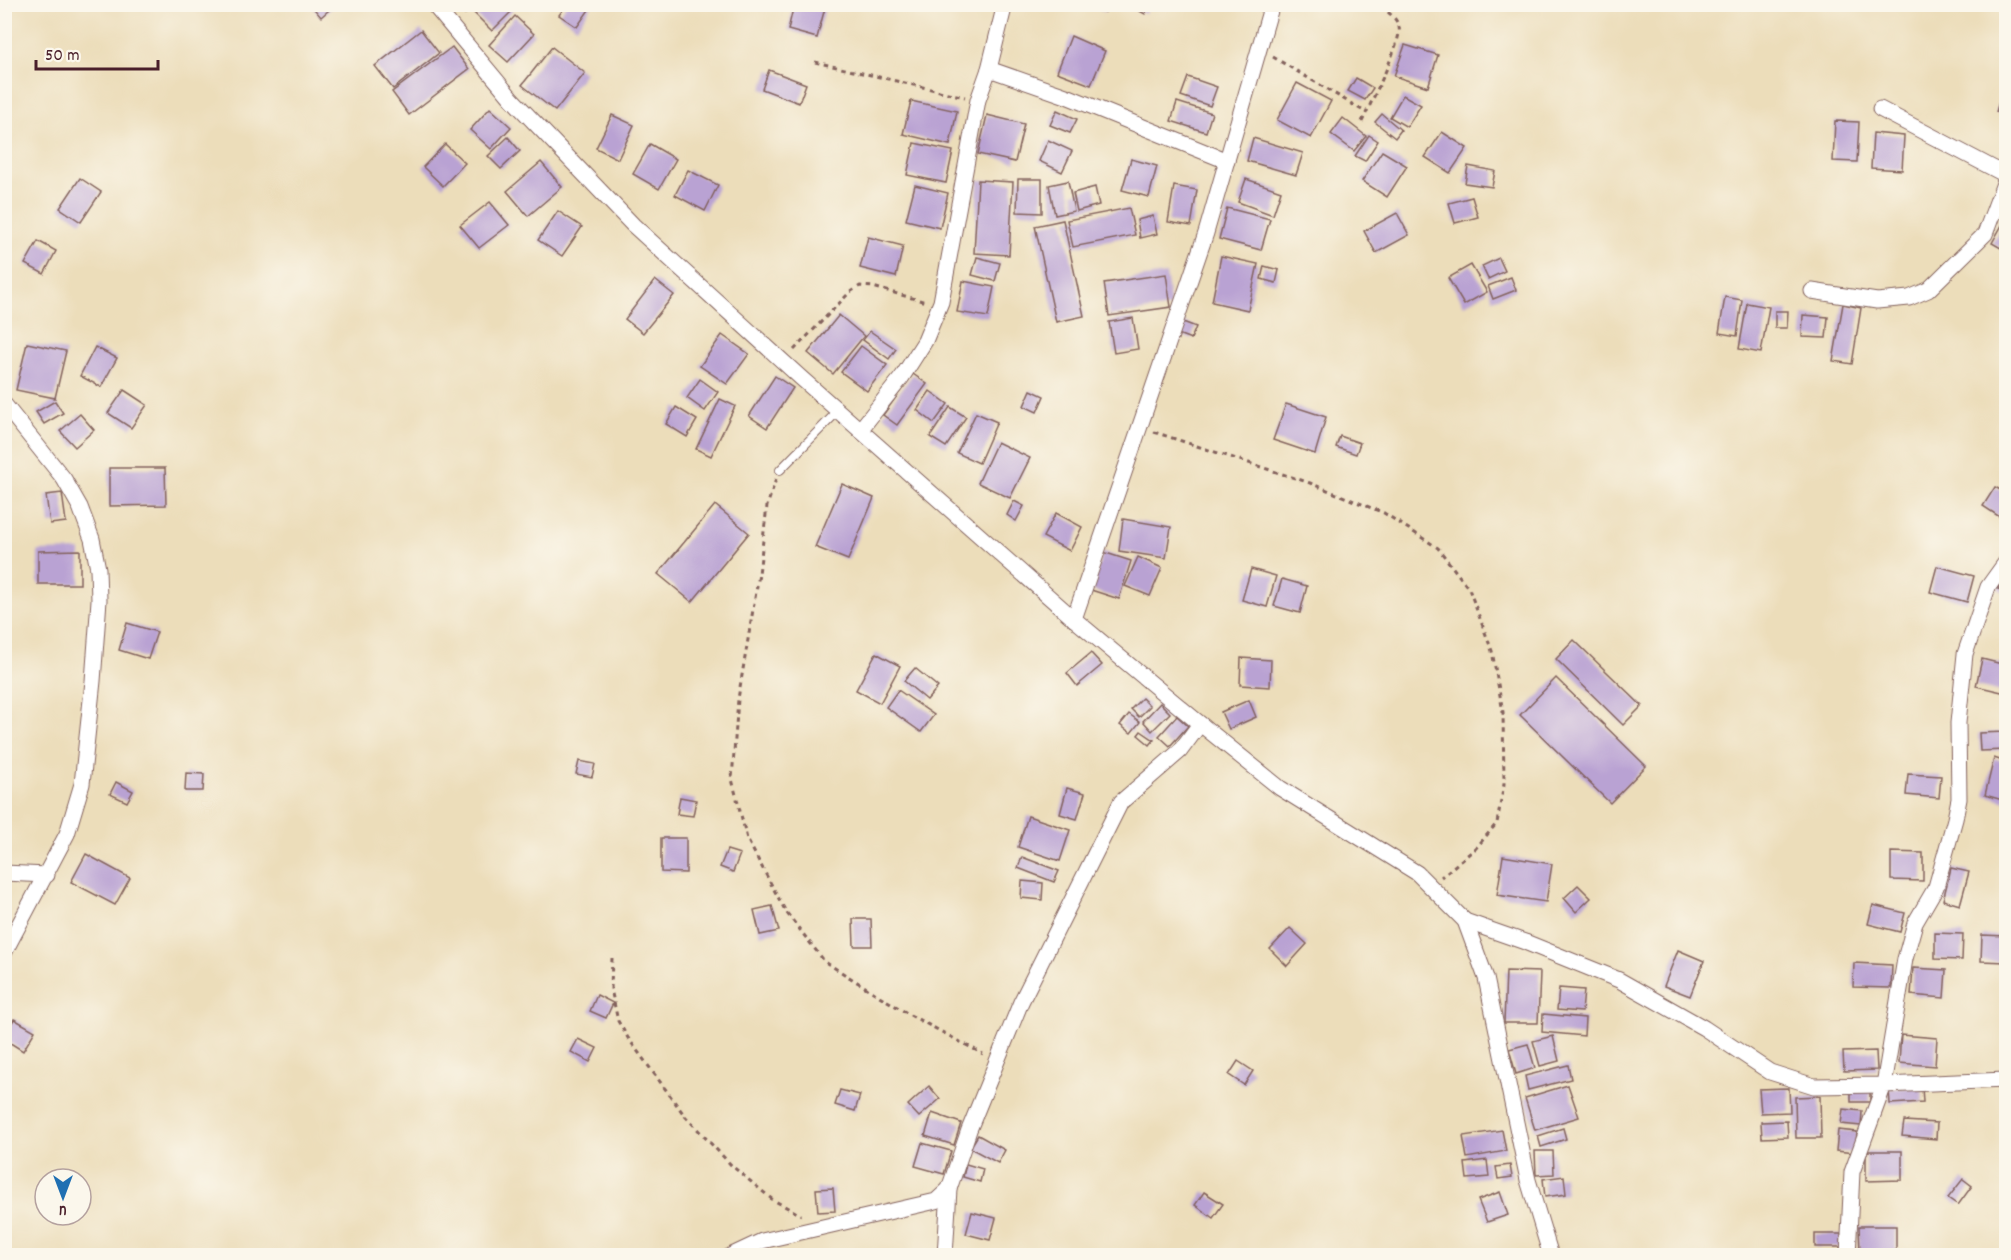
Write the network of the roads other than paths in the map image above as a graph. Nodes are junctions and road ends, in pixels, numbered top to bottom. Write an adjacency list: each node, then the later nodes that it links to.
1 (433, 4): 10 (street)
2 (1005, 4): 4 (street)
3 (1272, 4): 6 (street)
4 (989, 69): 6 (street); 11 (street)
5 (1880, 109): 7 (street)
6 (1227, 161): 14 (street)
7 (2007, 176): 8 (street)
8 (1812, 291)
9 (4, 404): 17 (street)
10 (838, 411): 11 (street); 12 (lane)
11 (860, 430): 14 (street)
12 (780, 470)
13 (2007, 562): 21 (street)
14 (1074, 619): 15 (street)
15 (1200, 724): 18 (street); 22 (street)
16 (4, 873): 17 (street)
17 (47, 875): 19 (street)
18 (1465, 921): 21 (street); 25 (street)
19 (4, 953)
20 (2007, 1080): 21 (street)
21 (1884, 1084): 26 (street)
22 (949, 1189): 23 (street); 24 (street)
23 (730, 1256)
24 (945, 1256)
25 (1551, 1256)
26 (1848, 1256)

